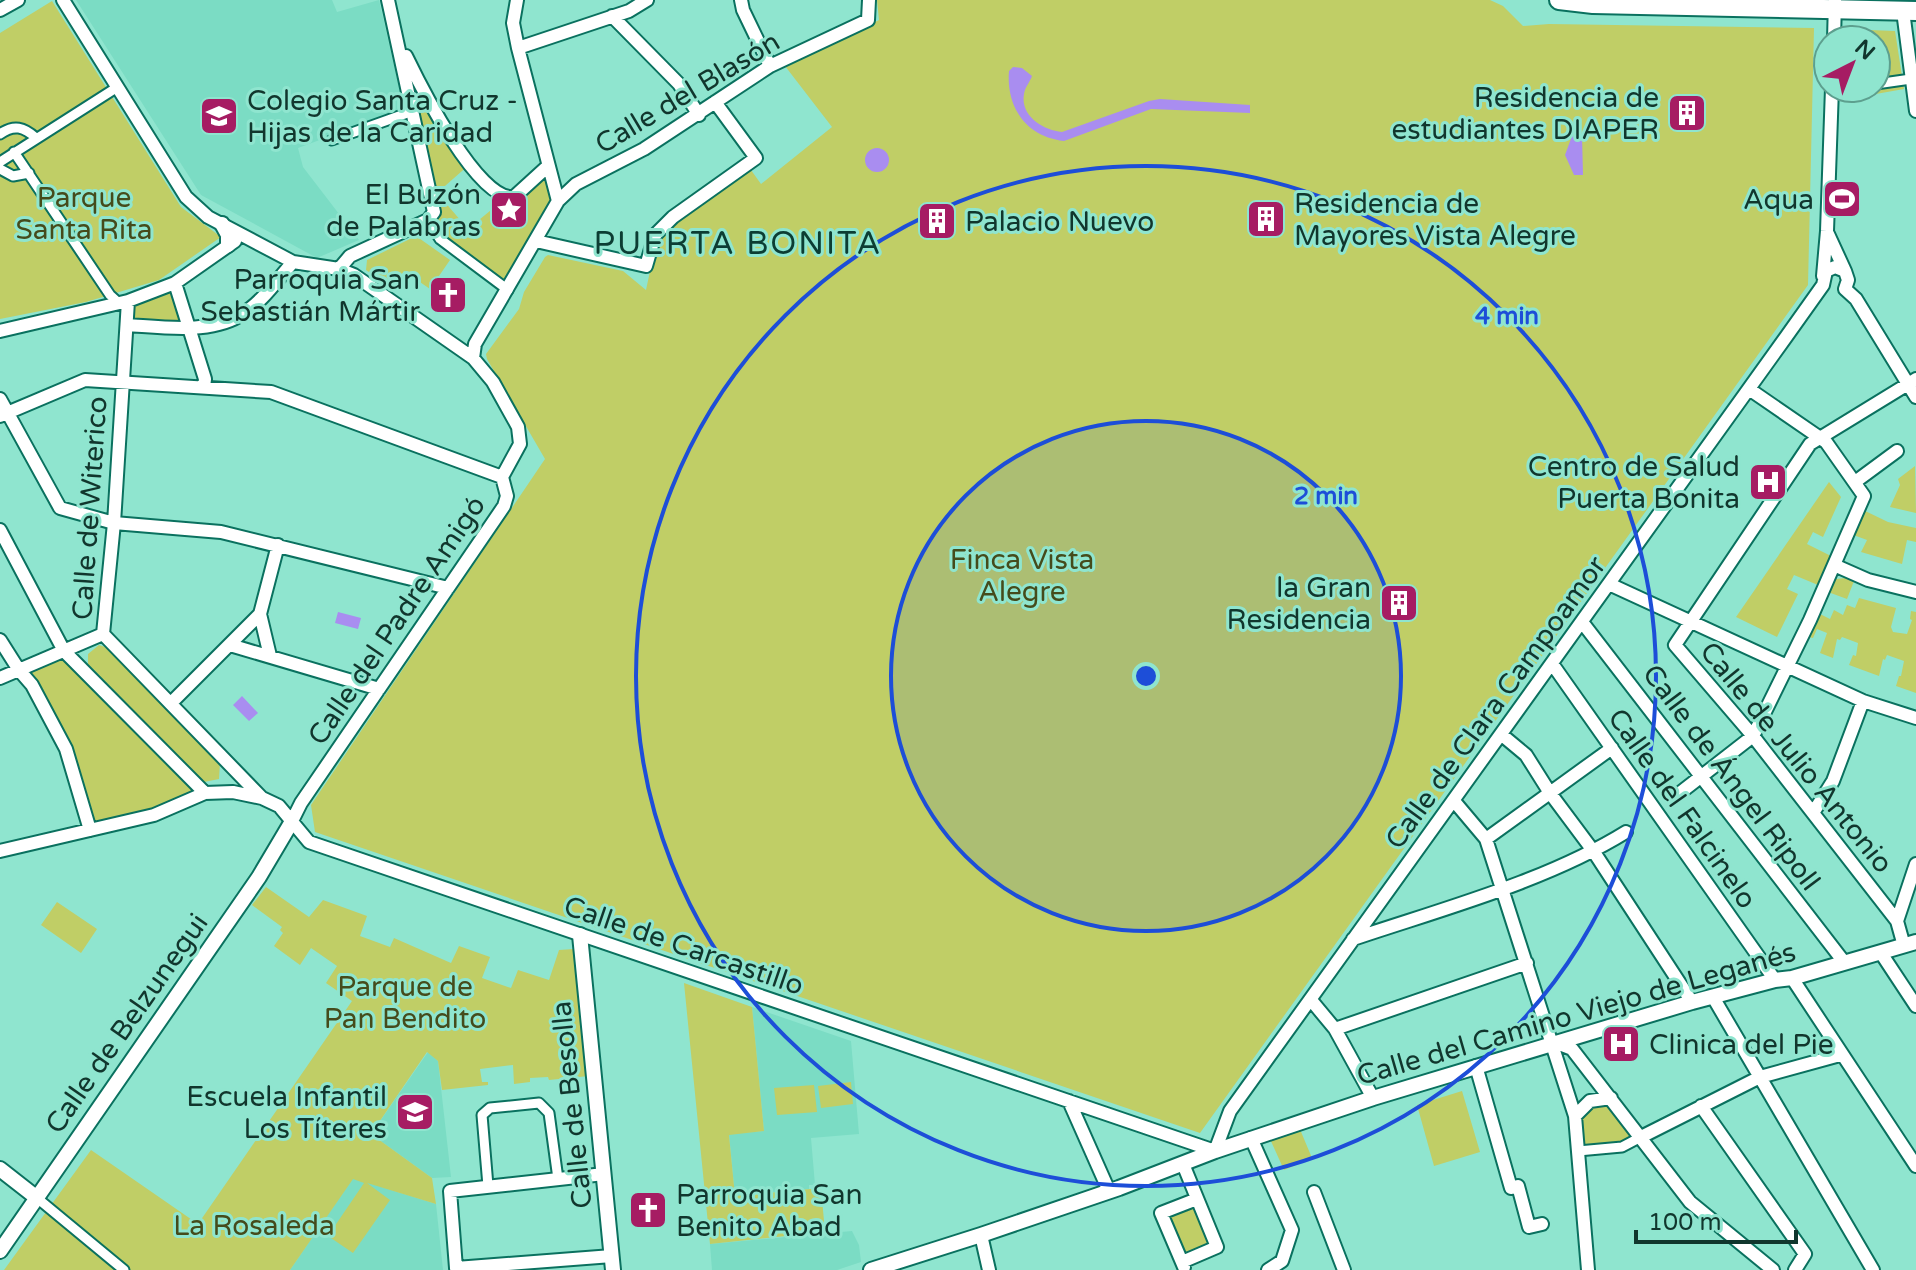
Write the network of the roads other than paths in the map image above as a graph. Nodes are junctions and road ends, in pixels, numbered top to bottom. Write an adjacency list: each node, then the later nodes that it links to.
1 (18, 0): 11 (street)
2 (63, 0): 19 (street)
3 (388, 0): 14 (street)
4 (517, 0): 15 (street)
5 (647, 0): 13 (street)
6 (741, 0): 16 (street)
7 (869, 0): 16 (street, Calle del Blasón)
8 (1559, 0): 9 (main road)
9 (1676, 3): 10 (main road)
10 (1835, 5): 12 (main road)
11 (0, 10)
12 (1910, 11): 17 (street)
13 (612, 16): 15 (street); 24 (street)
14 (397, 38): 22 (street); 30 (street)
15 (518, 48): 30 (street)
16 (770, 66): 20 (street, Calle del Blasón)
17 (1911, 79): 18 (street); 23 (street)
18 (1892, 82)
19 (116, 88): 26 (street); 35 (street)
20 (715, 102): 24 (street, Calle del Blasón); 38 (street)
21 (1831, 104): 36 (street)
22 (413, 111): 27 (street); 34 (street)
23 (1916, 111)
24 (699, 115): 33 (street, Calle del Blasón)
25 (0, 132): 26 (street)
26 (36, 138): 28 (street)
27 (332, 140)
28 (14, 152): 29 (street); 32 (street)
29 (0, 162)
30 (548, 166): 33 (street)
31 (0, 169): 32 (street)
32 (29, 173): 47 (street)
33 (558, 201): 38 (street, Calle del Blasón)
34 (428, 220): 41 (street); 46 (street)
35 (222, 224): 37 (street); 39 (street)
36 (1827, 231): 42 (street); 43 (street)
37 (244, 234): 39 (street); 40 (street)
38 (536, 241): 46 (street, Calle del Blasón)
39 (228, 245): 44 (street)
40 (293, 262): 41 (street); 50 (street)
41 (339, 269): 51 (street, Calle del Padre Amigó)
42 (1845, 271): 43 (street); 45 (street)
43 (1823, 281): 45 (street); 55 (street, Calle de Clara Campoamor)
44 (175, 283): 47 (street); 50 (street)
45 (1845, 289): 53 (street)
46 (508, 290): 51 (street, Calle del Blasón)
47 (124, 302): 48 (street, Calle de Witerico); 49 (street)
48 (127, 325): 50 (street); 52 (street, Calle de Witerico)
49 (1, 329)
50 (191, 330): 54 (street)
51 (473, 358): 61 (street, Calle del Padre Amigó)
52 (122, 382): 54 (street); 58 (street); 63 (street, Calle de Witerico)
53 (1911, 382): 56 (street); 59 (street)
54 (204, 387): 61 (street)
55 (1749, 389): 59 (street); 67 (street, Calle de Clara Campoamor)
56 (1916, 397)
57 (0, 399): 58 (street)
58 (4, 414): 63 (street)
59 (1820, 438): 62 (street); 72 (street)
60 (1897, 451): 62 (street)
61 (502, 477): 68 (street, Calle del Padre Amigó)
62 (1855, 482): 66 (street)
63 (114, 523): 65 (street); 73 (street, Calle de Witerico)
64 (0, 530): 76 (street)
65 (278, 545): 68 (street); 70 (street)
66 (1834, 565): 69 (street); 79 (street)
67 (1609, 584): 71 (street, Calle de Clara Campoamor); 72 (street)
68 (448, 588): 82 (street, Calle del Padre Amigó)
69 (1916, 592)
70 (260, 614): 75 (street); 77 (street)
71 (1582, 622): 78 (street, Calle de Clara Campoamor); 89 (street, Calle de Ángel Ripoll)
72 (1689, 622): 79 (street); 87 (street, Calle de Julio Antonio)
73 (103, 634): 76 (street); 84 (street, Calle de Witerico)
74 (0, 640): 80 (street)
75 (230, 645): 77 (street); 84 (street)
76 (64, 651): 80 (street); 90 (street)
77 (270, 656): 82 (street)
78 (1553, 665): 86 (street, Calle de Clara Campoamor); 88 (street, Calle del Falcinelo)
79 (1788, 667): 83 (street); 87 (street)
80 (19, 670): 81 (street); 97 (street)
81 (0, 678)
82 (379, 689): 96 (street, Calle del Padre Amigó)
83 (1863, 701): 85 (street); 95 (street)
84 (171, 703): 93 (street, Calle de Witerico)
85 (1916, 718)
86 (1502, 735): 91 (street); 94 (street, Calle de Clara Campoamor)
87 (1753, 736): 89 (street); 95 (street, Calle de Julio Antonio)
88 (1612, 748): 91 (street); 112 (street, Calle del Falcinelo)
89 (1702, 776): 92 (street); 109 (street, Calle de Ángel Ripoll)
90 (205, 793): 93 (street); 97 (street)
91 (1550, 793): 99 (street); 101 (street)
92 (1676, 796)
93 (262, 798): 96 (street, Calle de Carcastillo)
94 (1454, 801): 99 (street); 106 (street, Calle de Clara Campoamor)
95 (1813, 813): 104 (street, Calle de Julio Antonio)
96 (291, 823): 105 (street, Calle de Carcastillo); 139 (street, Calle de Belzunegui)
97 (90, 830): 100 (street)
98 (1626, 832): 101 (street)
99 (1486, 839): 103 (street)
100 (0, 851)
101 (1594, 852): 103 (street); 115 (street)
102 (1916, 864): 104 (street)
103 (1502, 888): 106 (street); 110 (street)
104 (1897, 921): 107 (street)
105 (580, 935): 124 (street, Calle de Carcastillo); 134 (street, Calle de Besolla)
106 (1353, 939): 114 (street, Calle de Clara Campoamor)
107 (1910, 944): 108 (street, Calle del Camino Viejo de Leganés)
108 (1881, 953): 109 (street, Calle del Camino Viejo de Leganés); 116 (street)
109 (1844, 962): 111 (street, Calle del Camino Viejo de Leganés)
110 (1527, 963): 117 (street); 118 (street)
111 (1792, 978): 112 (street, Calle del Camino Viejo de Leganés); 119 (street)
112 (1775, 980): 113 (street, Calle del Camino Viejo de Leganés)
113 (1713, 997): 115 (street, Calle del Camino Viejo de Leganés); 121 (street)
114 (1311, 1000): 117 (street); 129 (street, Calle de Clara Campoamor)
115 (1692, 1002): 118 (street, Calle del Camino Viejo de Leganés)
116 (1916, 1006)
117 (1335, 1029): 122 (street)
118 (1554, 1042): 120 (street, Calle del Camino Viejo de Leganés); 123 (street); 126 (street)
119 (1840, 1055): 121 (street); 132 (street)
120 (1476, 1066): 122 (street, Calle del Camino Viejo de Leganés); 141 (street)
121 (1760, 1077): 125 (street); 155 (street)
122 (1373, 1098): 128 (street, Calle del Camino Viejo de Leganés)
123 (1611, 1098): 126 (street); 127 (street)
124 (1069, 1101): 129 (street, Calle de Carcastillo); 137 (street)
125 (1701, 1106): 127 (street); 154 (street)
126 (1575, 1116): 130 (street)
127 (1641, 1137): 130 (street); 153 (street)
128 (1251, 1138): 129 (street, Calle del Camino Viejo de Leganés); 150 (street)
129 (1215, 1151): 131 (street, Calle del Camino Viejo de Leganés)
130 (1578, 1151): 152 (street)
131 (1183, 1164): 137 (street, Calle del Camino Viejo de Leganés); 140 (street)
132 (1916, 1166)
133 (0, 1169): 139 (street)
134 (604, 1174): 135 (street); 144 (street, Calle de Besolla)
135 (558, 1179): 136 (street); 136 (street)
136 (488, 1186): 146 (street)
137 (1109, 1191): 142 (street, Calle del Camino Viejo de Leganés)
138 (1314, 1192): 151 (street)
139 (37, 1198): 143 (street, Calle de Belzunegui); 147 (street)
140 (1197, 1199): 145 (street); 145 (street)
141 (1542, 1224)
142 (981, 1235): 148 (street, Calle del Camino Viejo de Leganés); 149 (street)
143 (0, 1251)
144 (612, 1263): 146 (street)
145 (1183, 1266)
146 (456, 1268)
147 (124, 1270)
148 (871, 1270)
149 (989, 1270)
150 (1268, 1270)
151 (1344, 1270)
152 (1588, 1270)
153 (1773, 1270)
154 (1795, 1270)
155 (1873, 1270)

